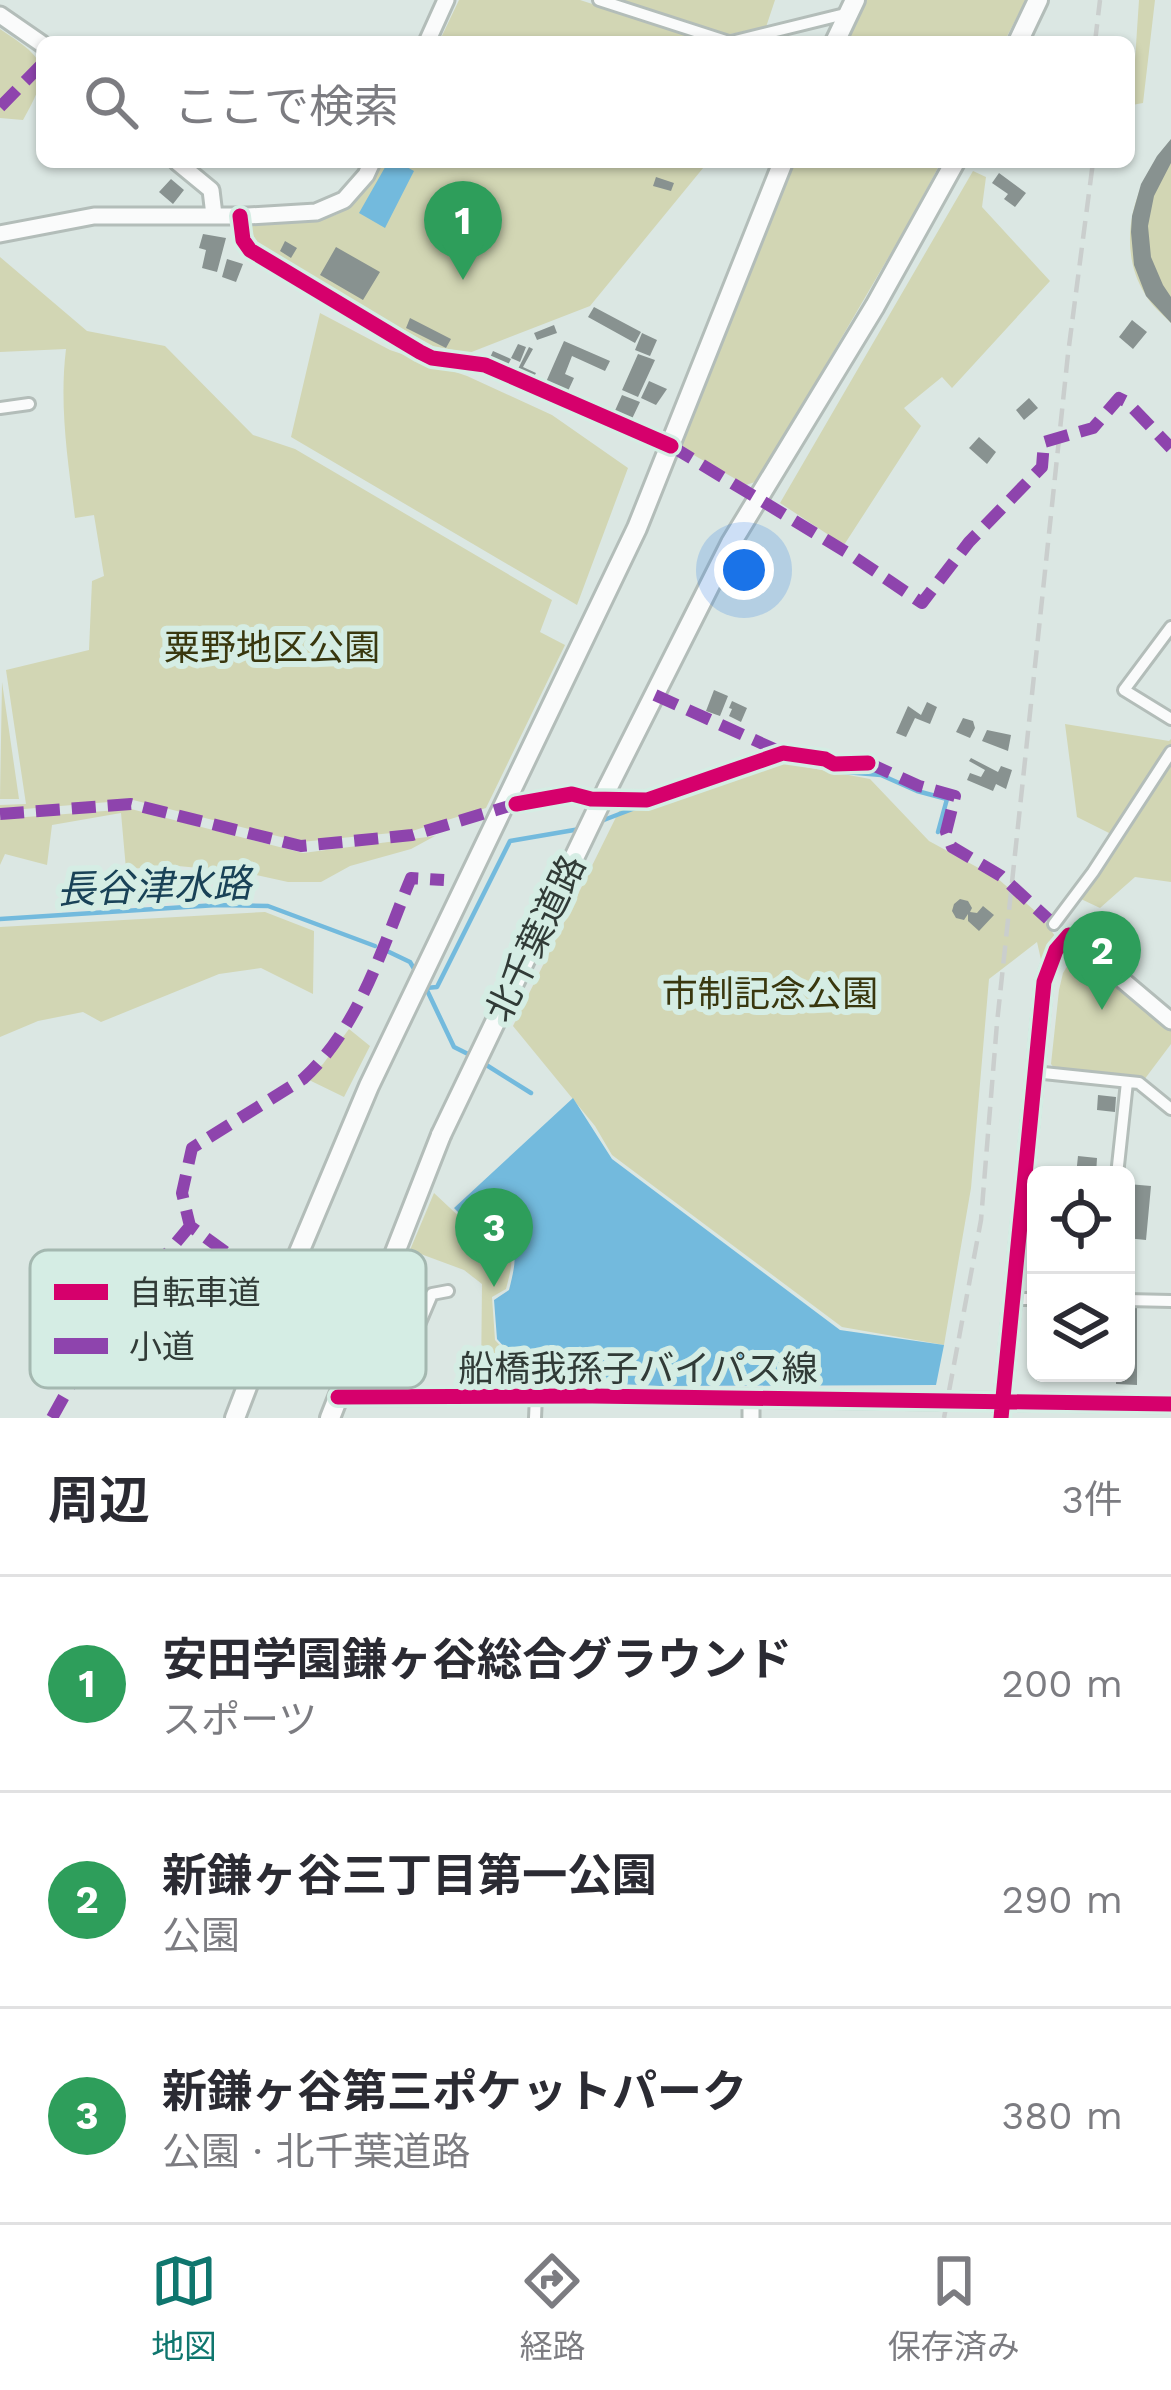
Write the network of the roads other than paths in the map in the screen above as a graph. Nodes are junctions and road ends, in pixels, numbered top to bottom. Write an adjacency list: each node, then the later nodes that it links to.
1 (446, 0): 6 (street)
2 (599, 0): 7 (street)
3 (1038, 0): 10 (highway)
4 (852, 6): 8 (street); 9 (highway)
5 (0, 15): 11 (street)
6 (430, 36)
7 (711, 36)
8 (750, 36)
9 (839, 36)
10 (1021, 36)
11 (36, 40)
12 (184, 168): 16 (street)
13 (368, 168): 17 (street)
14 (781, 168): 21 (highway)
15 (952, 168): 34 (highway, 北千葉道路, bridge)
16 (214, 214): 17 (street); 18 (street)
17 (240, 216): 21 (street)
18 (0, 234)
19 (29, 404): 20 (street)
20 (0, 408)
21 (671, 446): 33 (highway)
22 (1171, 627): 23 (street)
23 (1171, 719)
24 (1171, 752): 27 (street)
25 (868, 763): 26 (street)
26 (516, 804)
27 (1069, 935): 28 (street); 29 (street)
28 (1171, 1021)
29 (1034, 1072): 30 (street); 36 (street)
30 (1127, 1082): 31 (street); 32 (street)
31 (1171, 1109)
32 (1118, 1166)
33 (299, 1250)
34 (396, 1250)
35 (448, 1291): 40 (street)
36 (1012, 1299): 37 (street); 51 (street)
37 (1027, 1299)
38 (1135, 1300): 39 (street)
39 (1171, 1301)
40 (426, 1308)
41 (246, 1388): 52 (highway)
42 (342, 1388): 46 (highway, 北千葉道路, bridge)
43 (399, 1388): 44 (street)
44 (399, 1396): 45 (street, 船橋我孫子バイパス線); 46 (street, 船橋我孫子バイパス線)
45 (536, 1396): 47 (street, 船橋我孫子バイパス線); 54 (street)
46 (338, 1397): 53 (highway, 北千葉道路)
47 (751, 1398): 48 (street, 船橋我孫子バイパス線); 55 (street)
48 (938, 1401)
49 (961, 1401): 51 (street)
50 (1171, 1404): 51 (street)
51 (1002, 1409)
52 (235, 1418)
53 (330, 1418)
54 (535, 1418)
55 (751, 1418)

